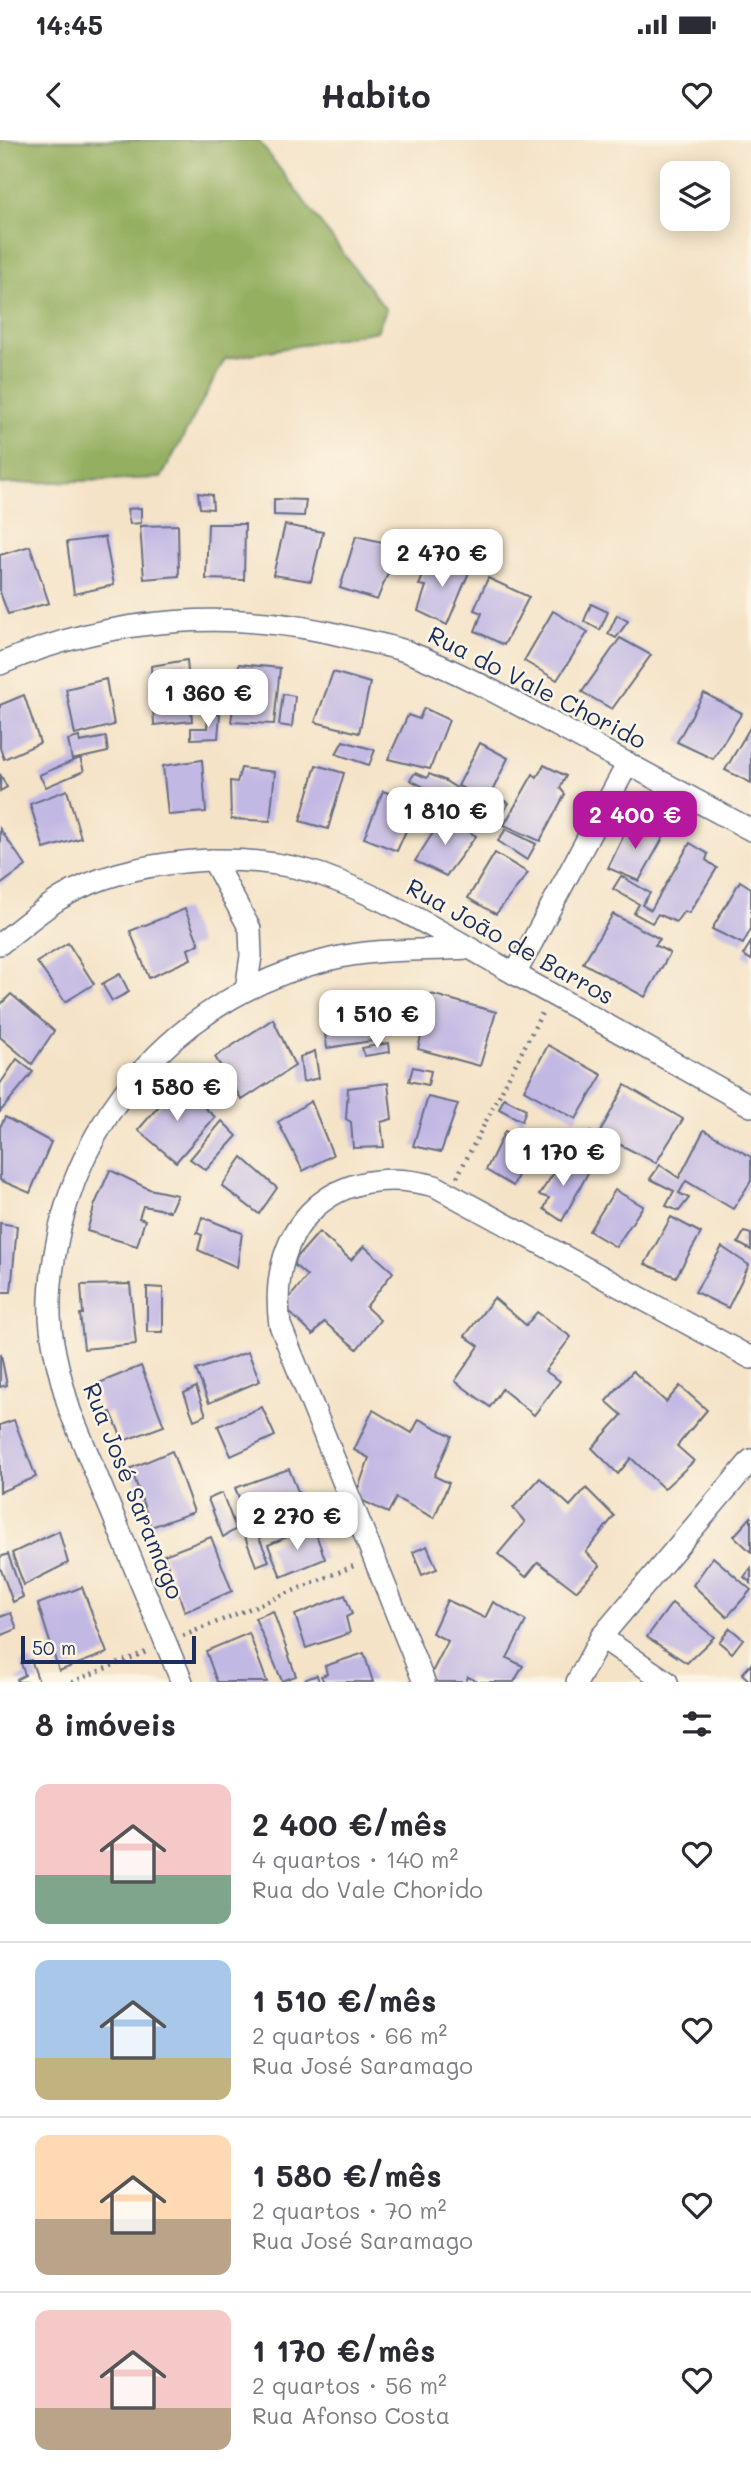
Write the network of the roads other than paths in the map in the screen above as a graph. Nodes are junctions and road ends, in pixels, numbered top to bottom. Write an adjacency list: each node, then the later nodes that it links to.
1 (0, 664): 2 (street, Rua do Vale Chorido)
2 (628, 763): 3 (street, Rua do Vale Chorido); 7 (street)
3 (751, 830)
4 (213, 860): 5 (street, Rua João de Barros); 6 (street, Rua João de Barros); 8 (street)
5 (0, 944)
6 (468, 948): 7 (street, Rua João de Barros); 8 (street, Rua José Saramago)
7 (515, 974): 9 (street, Rua João de Barros)
8 (246, 990): 13 (street, Rua José Saramago)
9 (751, 1106)
10 (751, 1358): 14 (street)
11 (751, 1460): 12 (street)
12 (600, 1637): 15 (street); 16 (street)
13 (182, 1682)
14 (424, 1682)
15 (577, 1682)
16 (667, 1682)

